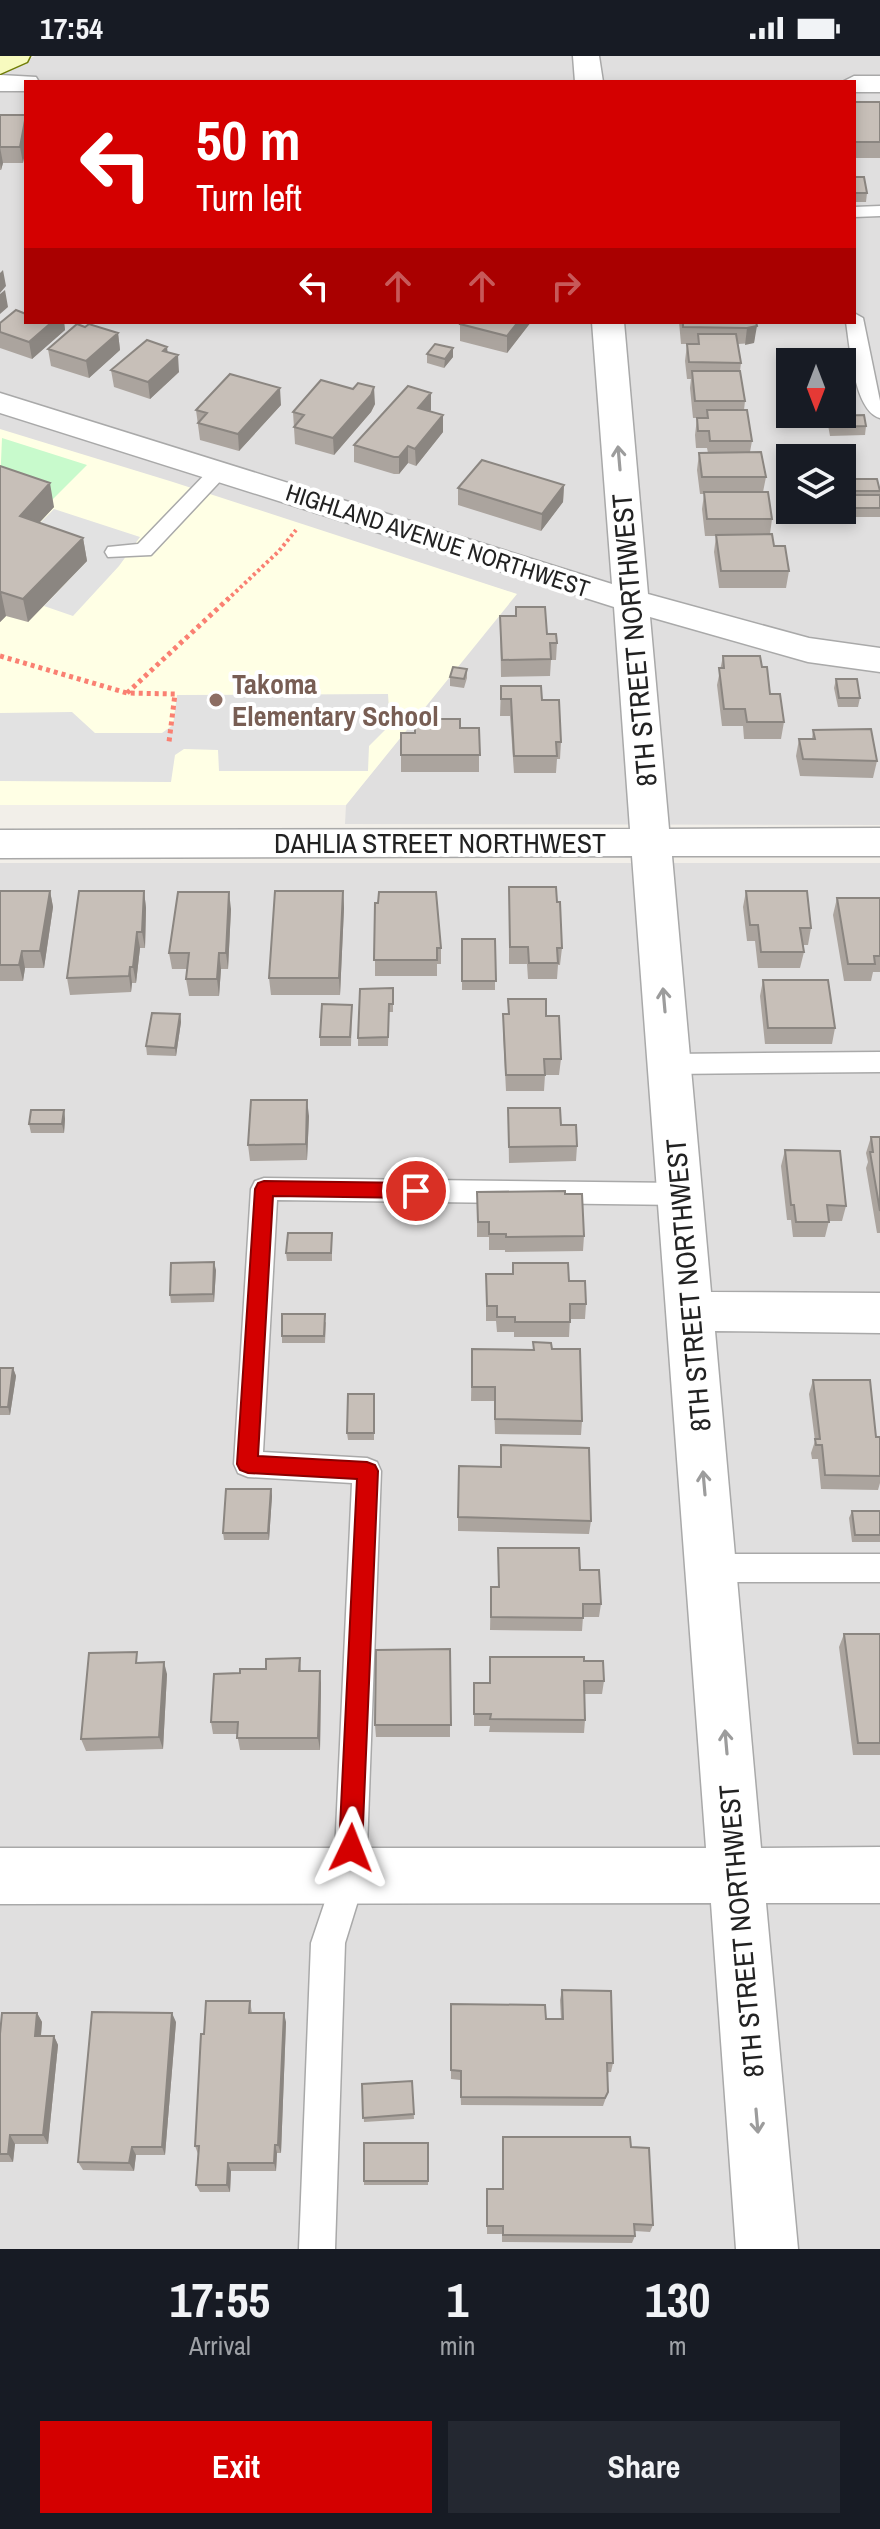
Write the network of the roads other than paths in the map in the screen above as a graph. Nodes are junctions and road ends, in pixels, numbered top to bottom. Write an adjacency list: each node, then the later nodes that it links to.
1 (17, 56): 3 (main road)
2 (586, 56): 4 (street)
3 (0, 66)
4 (589, 80)
5 (0, 83): 6 (street)
6 (24, 83)
7 (856, 84): 8 (street)
8 (880, 84)
9 (880, 211): 10 (lane)
10 (856, 212)
11 (608, 324): 17 (street, 8TH STREET NORTHWEST, one-way to 11)
12 (855, 324): 14 (lane)
13 (0, 403): 15 (street, HIGHLAND AVENUE NORTHWEST)
14 (880, 412)
15 (220, 470): 16 (lane); 17 (street, HIGHLAND AVENUE NORTHWEST)
16 (115, 552)
17 (631, 602): 18 (street, HIGHLAND AVENUE NORTHWEST); 19 (street, 8TH STREET NORTHWEST)
18 (880, 660)
19 (651, 842): 20 (street, DAHLIA STREET NORTHWEST); 21 (street, DAHLIA STREET NORTHWEST); 23 (street, 8TH STREET NORTHWEST, one-way to 19)
20 (880, 842)
21 (0, 844)
22 (880, 1062): 23 (lane)
23 (670, 1064): 24 (street, 8TH STREET NORTHWEST)
24 (681, 1194): 25 (street, 8TH STREET NORTHWEST); 29 (lane)
25 (690, 1311): 26 (street); 27 (street, 8TH STREET NORTHWEST, one-way to 25)
26 (880, 1313)
27 (711, 1568): 28 (lane); 30 (street, 8TH STREET NORTHWEST, one-way to 27)
28 (880, 1568)
29 (350, 1875): 30 (street); 32 (street); 33 (lane)
30 (737, 1875): 31 (street); 34 (street, 8TH STREET NORTHWEST, one-way to 34)
31 (880, 1875)
32 (0, 1876)
33 (317, 2249)
34 (767, 2249)

